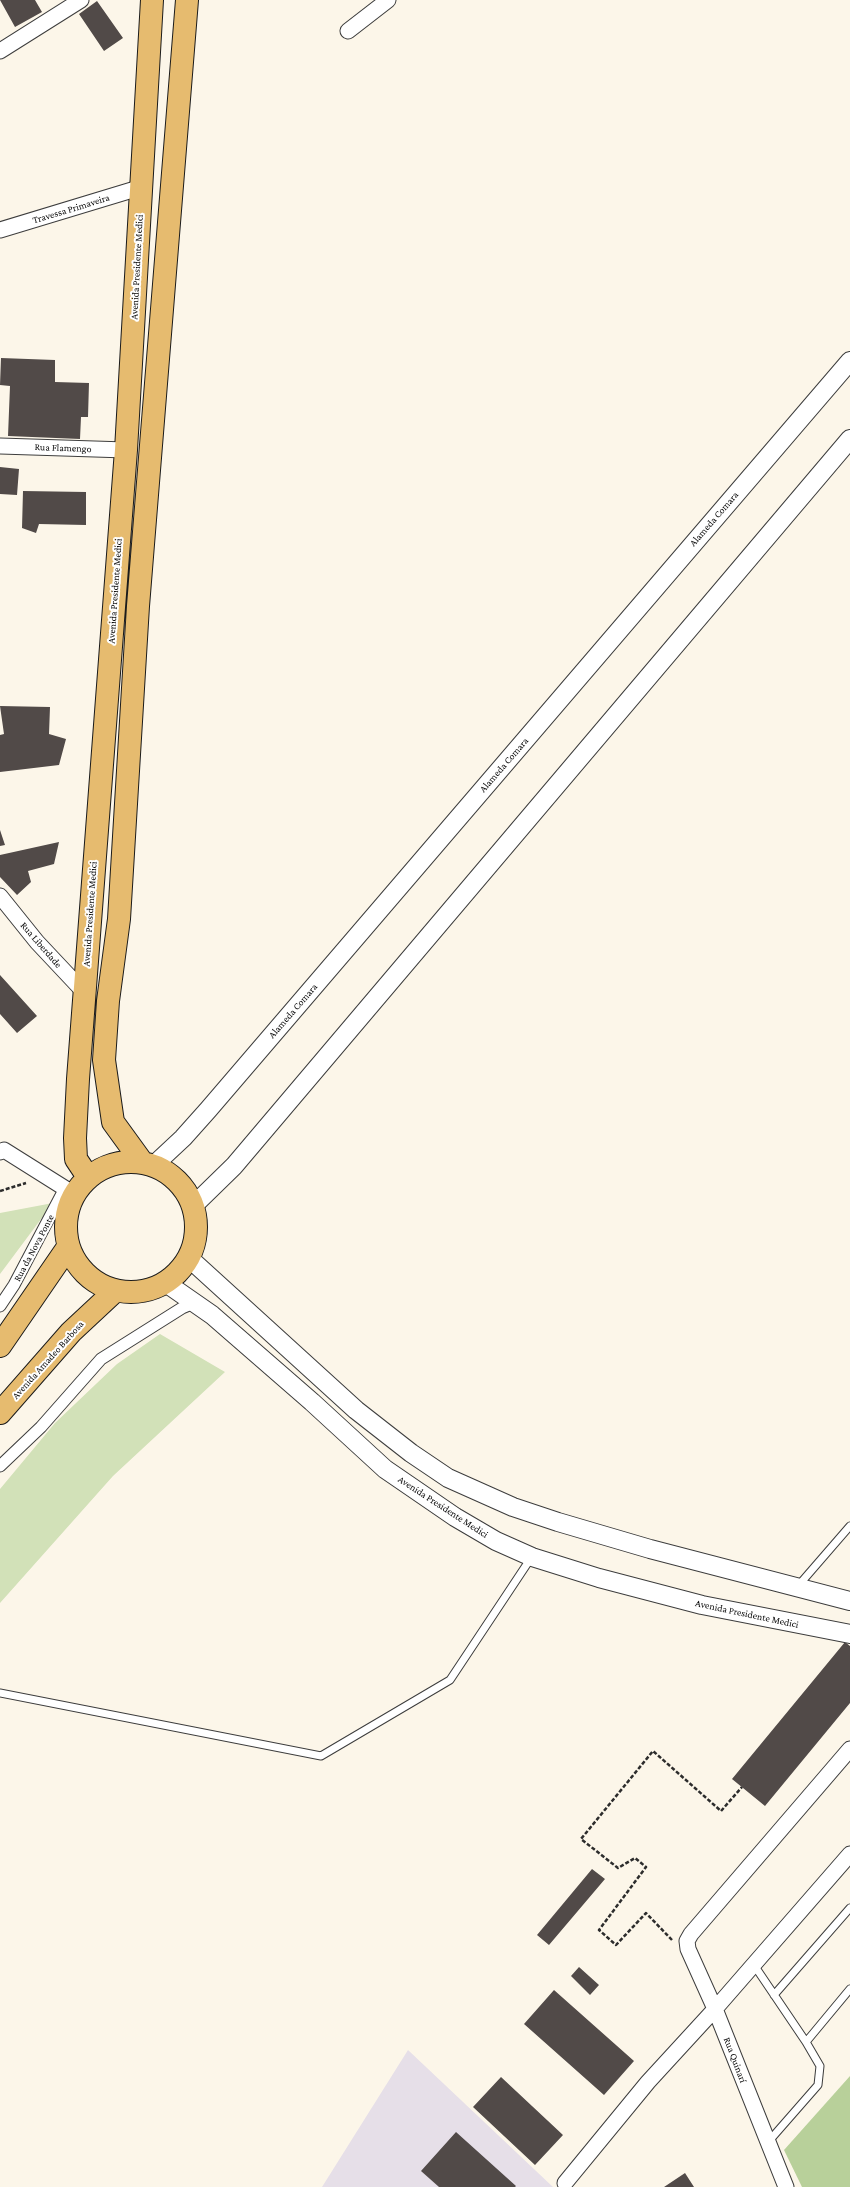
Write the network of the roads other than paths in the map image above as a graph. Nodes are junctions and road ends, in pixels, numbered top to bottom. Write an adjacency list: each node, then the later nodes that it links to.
1 (81, 0): 7 (street)
2 (152, 0): 8 (main road, Avenida Presidente Medici)
3 (187, 0): 17 (main road)
4 (388, 0): 5 (street)
5 (372, 4): 6 (street)
6 (348, 31)
7 (0, 51)
8 (142, 187): 9 (street, Travessa Primaveira); 13 (main road, Avenida Presidente Medici)
9 (0, 230)
10 (850, 361): 17 (street, Alameda Comara)
11 (850, 439): 20 (street)
12 (0, 446): 13 (street, Rua Flamengo)
13 (126, 450): 15 (main road, Avenida Presidente Medici)
14 (0, 896): 15 (street, Rua Liberdade)
15 (84, 992): 18 (main road, Avenida Presidente Medici)
16 (1, 1149): 19 (street)
17 (148, 1164): 18 (main road); 20 (main road)
18 (88, 1177): 19 (main road)
19 (69, 1191): 21 (main road); 26 (street, Rua da Nova Ponte)
20 (193, 1206): 22 (main road)
21 (68, 1247): 24 (main road); 27 (main road)
22 (190, 1258): 23 (main road); 32 (street)
23 (166, 1283): 24 (main road); 25 (street, Avenida Presidente Medici)
24 (115, 1291): 28 (main road, Avenida Amadeo Barbosa)
25 (194, 1303): 29 (street); 31 (street, Avenida Presidente Medici)
26 (0, 1306)
27 (0, 1346)
28 (0, 1413)
29 (0, 1466)
30 (850, 1526): 32 (lane)
31 (532, 1557): 34 (street, Avenida Presidente Medici); 35 (lane)
32 (797, 1588): 33 (street)
33 (850, 1601)
34 (850, 1634)
35 (0, 1693)
36 (850, 1749): 42 (street, Rua Quinarí)
37 (850, 1854): 39 (street)
38 (850, 1908): 41 (lane)
39 (754, 1965): 41 (lane); 42 (street)
40 (850, 1989): 43 (lane)
41 (774, 1994): 43 (lane)
42 (715, 2009): 44 (street, Rua Quinarí); 45 (street)
43 (806, 2042): 44 (lane)
44 (769, 2141): 46 (street, Rua Quinarí)
45 (565, 2183)
46 (786, 2187)

